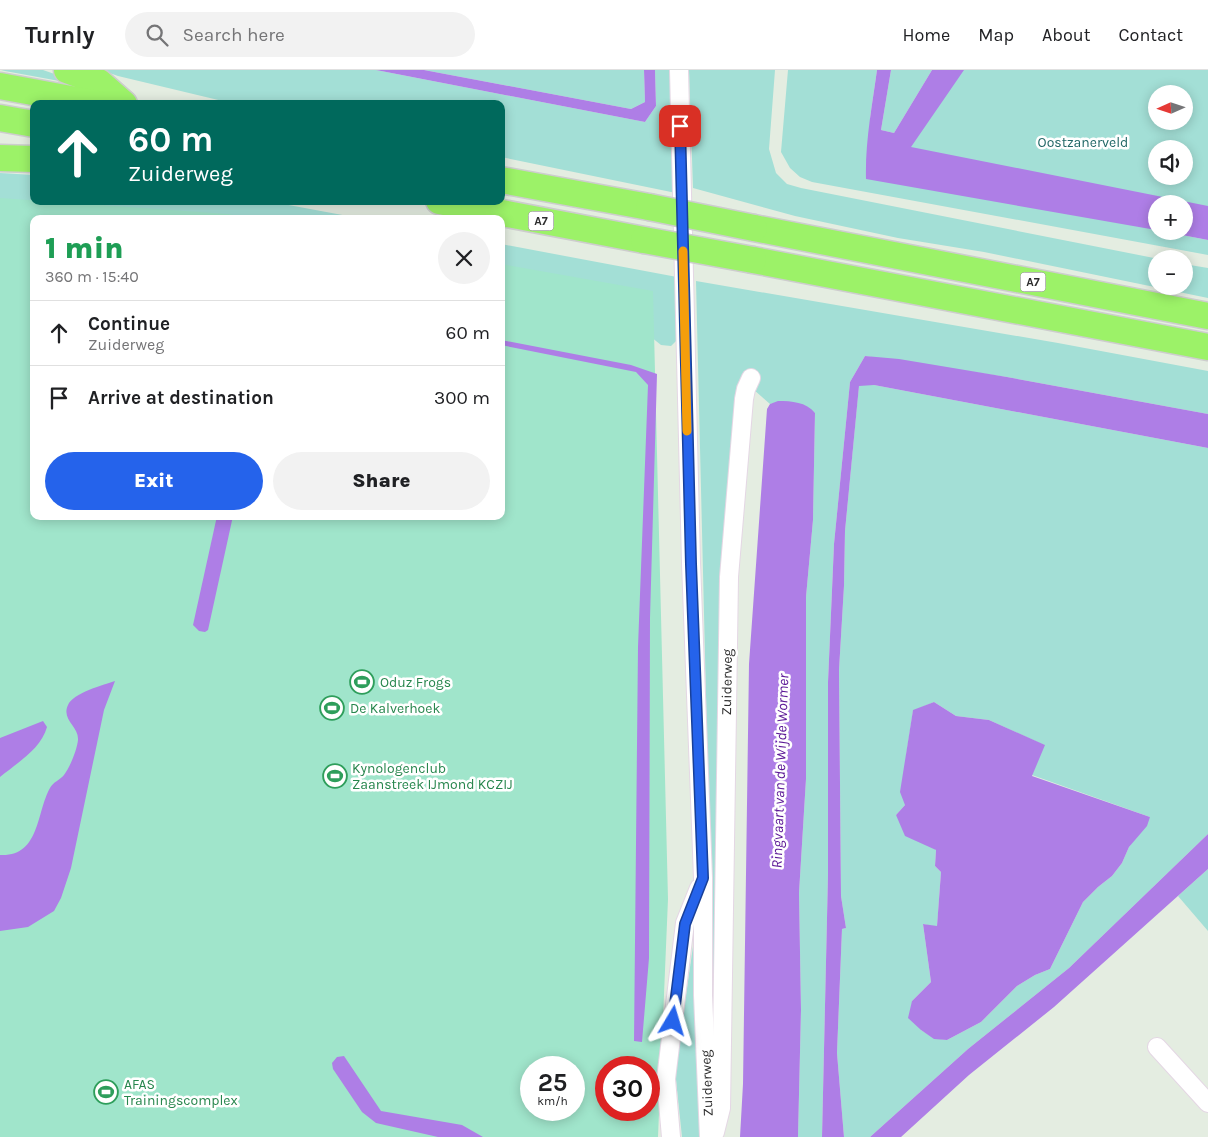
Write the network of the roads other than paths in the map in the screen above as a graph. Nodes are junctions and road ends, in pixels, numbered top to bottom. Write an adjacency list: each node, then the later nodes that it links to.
1 (67, 70): 5 (highway)
2 (679, 70): 15 (street, Zuiderweg)
3 (0, 86): 4 (highway)
4 (76, 100)
5 (119, 100)
6 (0, 118): 7 (highway)
7 (30, 123)
8 (0, 158): 9 (highway)
9 (30, 159)
10 (505, 181): 12 (highway, A7, bridge)
11 (460, 205): 13 (highway, A7, bridge)
12 (1208, 316)
13 (1208, 347)
14 (751, 378): 20 (street, Zuiderweg)
15 (703, 878): 18 (street); 19 (street, Zuiderweg)
16 (1156, 1047): 17 (street)
17 (1208, 1103)
18 (671, 1137)
19 (710, 1137)
20 (713, 1137)

